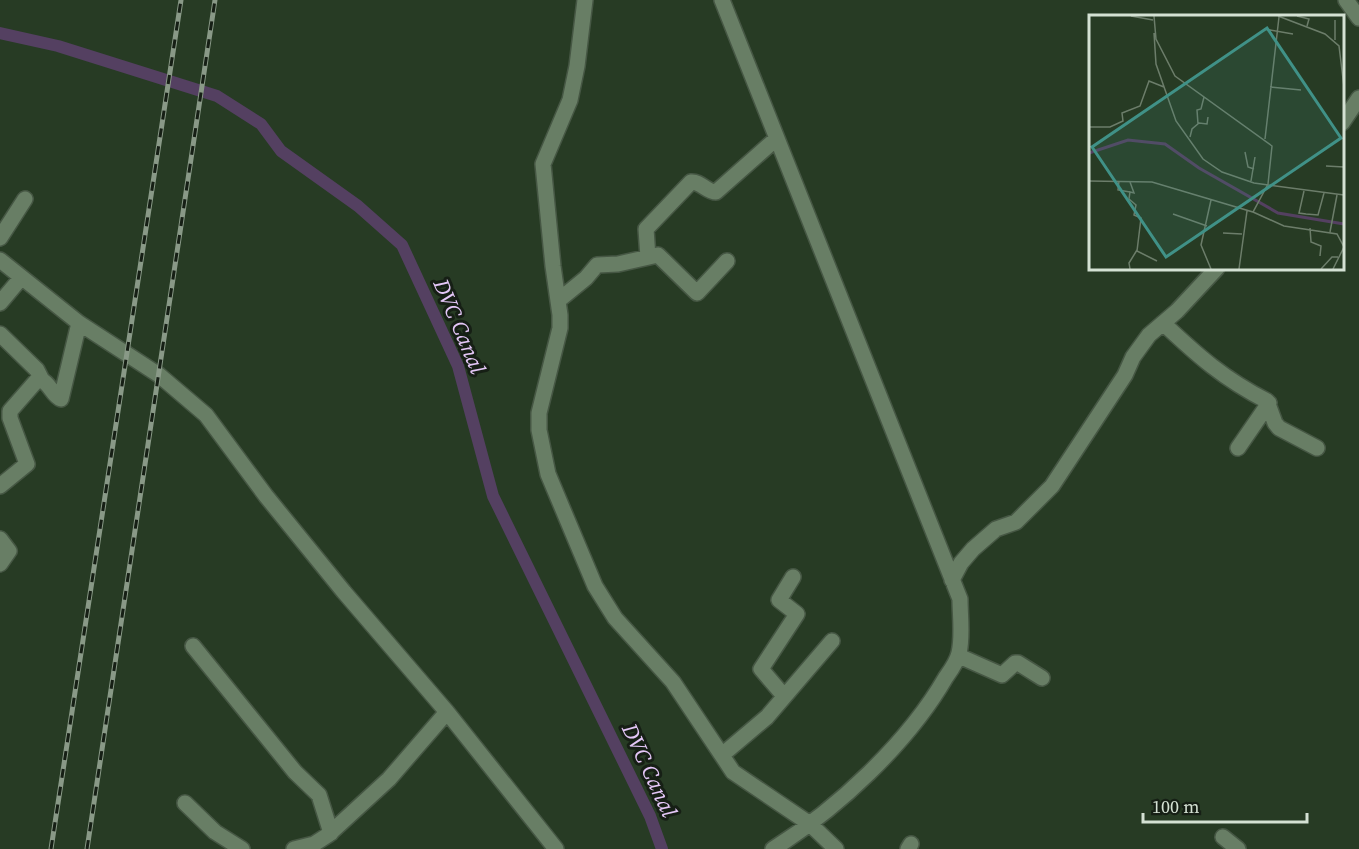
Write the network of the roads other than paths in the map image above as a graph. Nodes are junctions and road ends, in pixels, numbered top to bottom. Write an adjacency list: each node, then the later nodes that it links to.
1 (585, 0): 15 (street)
2 (722, 0): 7 (street)
3 (1346, 0): 4 (street)
4 (1359, 18)
5 (1359, 98): 6 (street)
6 (1344, 120)
7 (776, 139): 10 (street); 28 (street)
8 (25, 199): 9 (street)
9 (0, 238)
10 (648, 257): 12 (street); 15 (street)
11 (0, 260): 14 (street)
12 (727, 261)
13 (1215, 270): 18 (street)
14 (21, 278): 16 (street); 17 (street)
15 (559, 300): 35 (street)
16 (0, 303)
17 (79, 323): 20 (street); 34 (street)
18 (1163, 323): 21 (street); 28 (street)
19 (0, 334): 20 (street)
20 (41, 378): 24 (street)
21 (1269, 403): 22 (street); 23 (street)
22 (1238, 448)
23 (1317, 448)
24 (0, 486)
25 (0, 540): 26 (street)
26 (0, 564)
27 (793, 577): 33 (street)
28 (952, 580): 31 (street)
29 (832, 641): 33 (street)
30 (193, 646): 38 (street)
31 (959, 656): 32 (street); 37 (street)
32 (1042, 678)
33 (784, 696): 35 (street)
34 (447, 711): 38 (street); 42 (street)
35 (722, 755): 37 (street)
36 (185, 803): 40 (street)
37 (810, 824): 43 (street); 44 (street)
38 (331, 833): 41 (street)
39 (1223, 837): 45 (street)
40 (242, 849)
41 (294, 849)
42 (556, 849)
43 (772, 849)
44 (836, 849)
45 (1238, 849)

